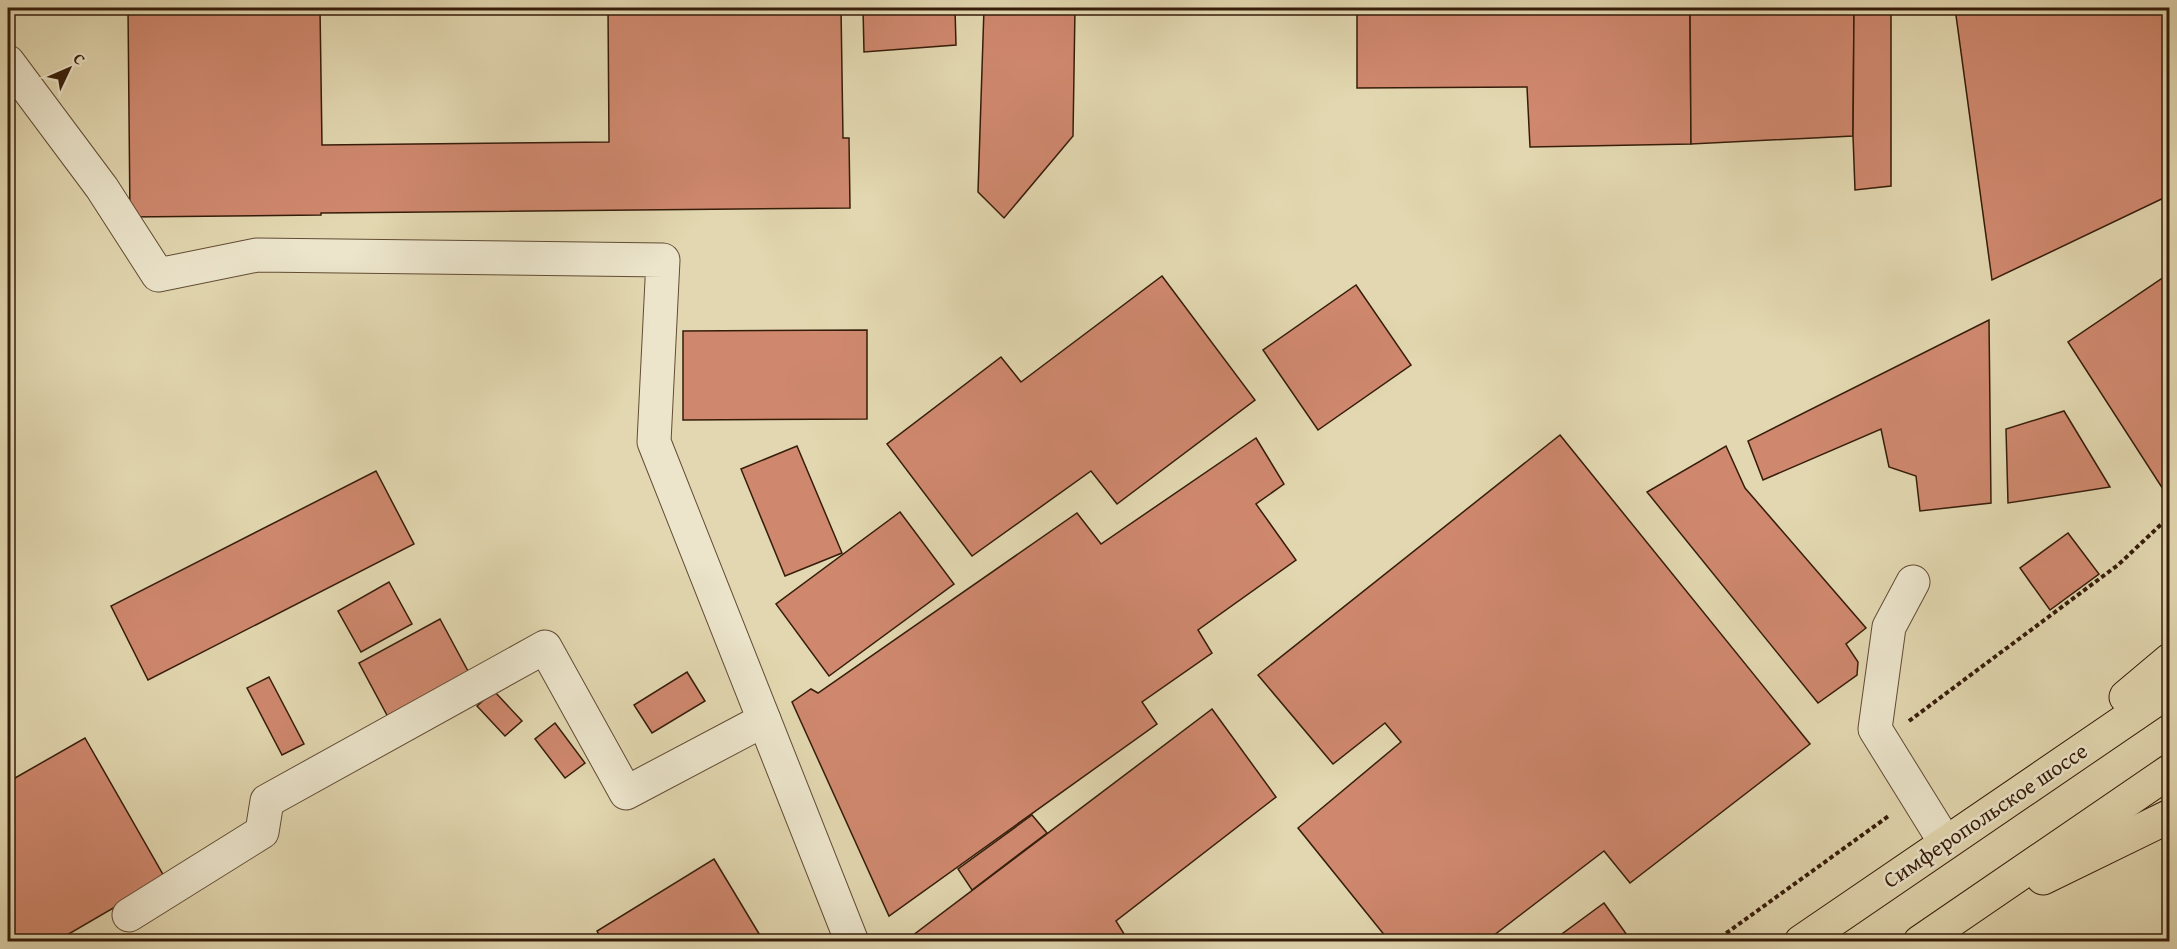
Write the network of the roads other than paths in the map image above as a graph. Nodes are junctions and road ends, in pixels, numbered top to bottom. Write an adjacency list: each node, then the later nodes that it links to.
1 (8, 62): 5 (lane)
2 (1913, 582): 9 (lane)
3 (2169, 660): 7 (main road)
4 (2169, 690): 7 (main road, Симферопольское шоссе)
5 (764, 720): 10 (lane); 11 (lane)
6 (2169, 771): 13 (main road)
7 (2026, 786): 9 (main road, Симферопольское шоссе)
8 (2169, 816): 13 (main road)
9 (1945, 842): 12 (main road, Симферопольское шоссе)
10 (129, 915)
11 (852, 942)
12 (1801, 942)
13 (1921, 942)

